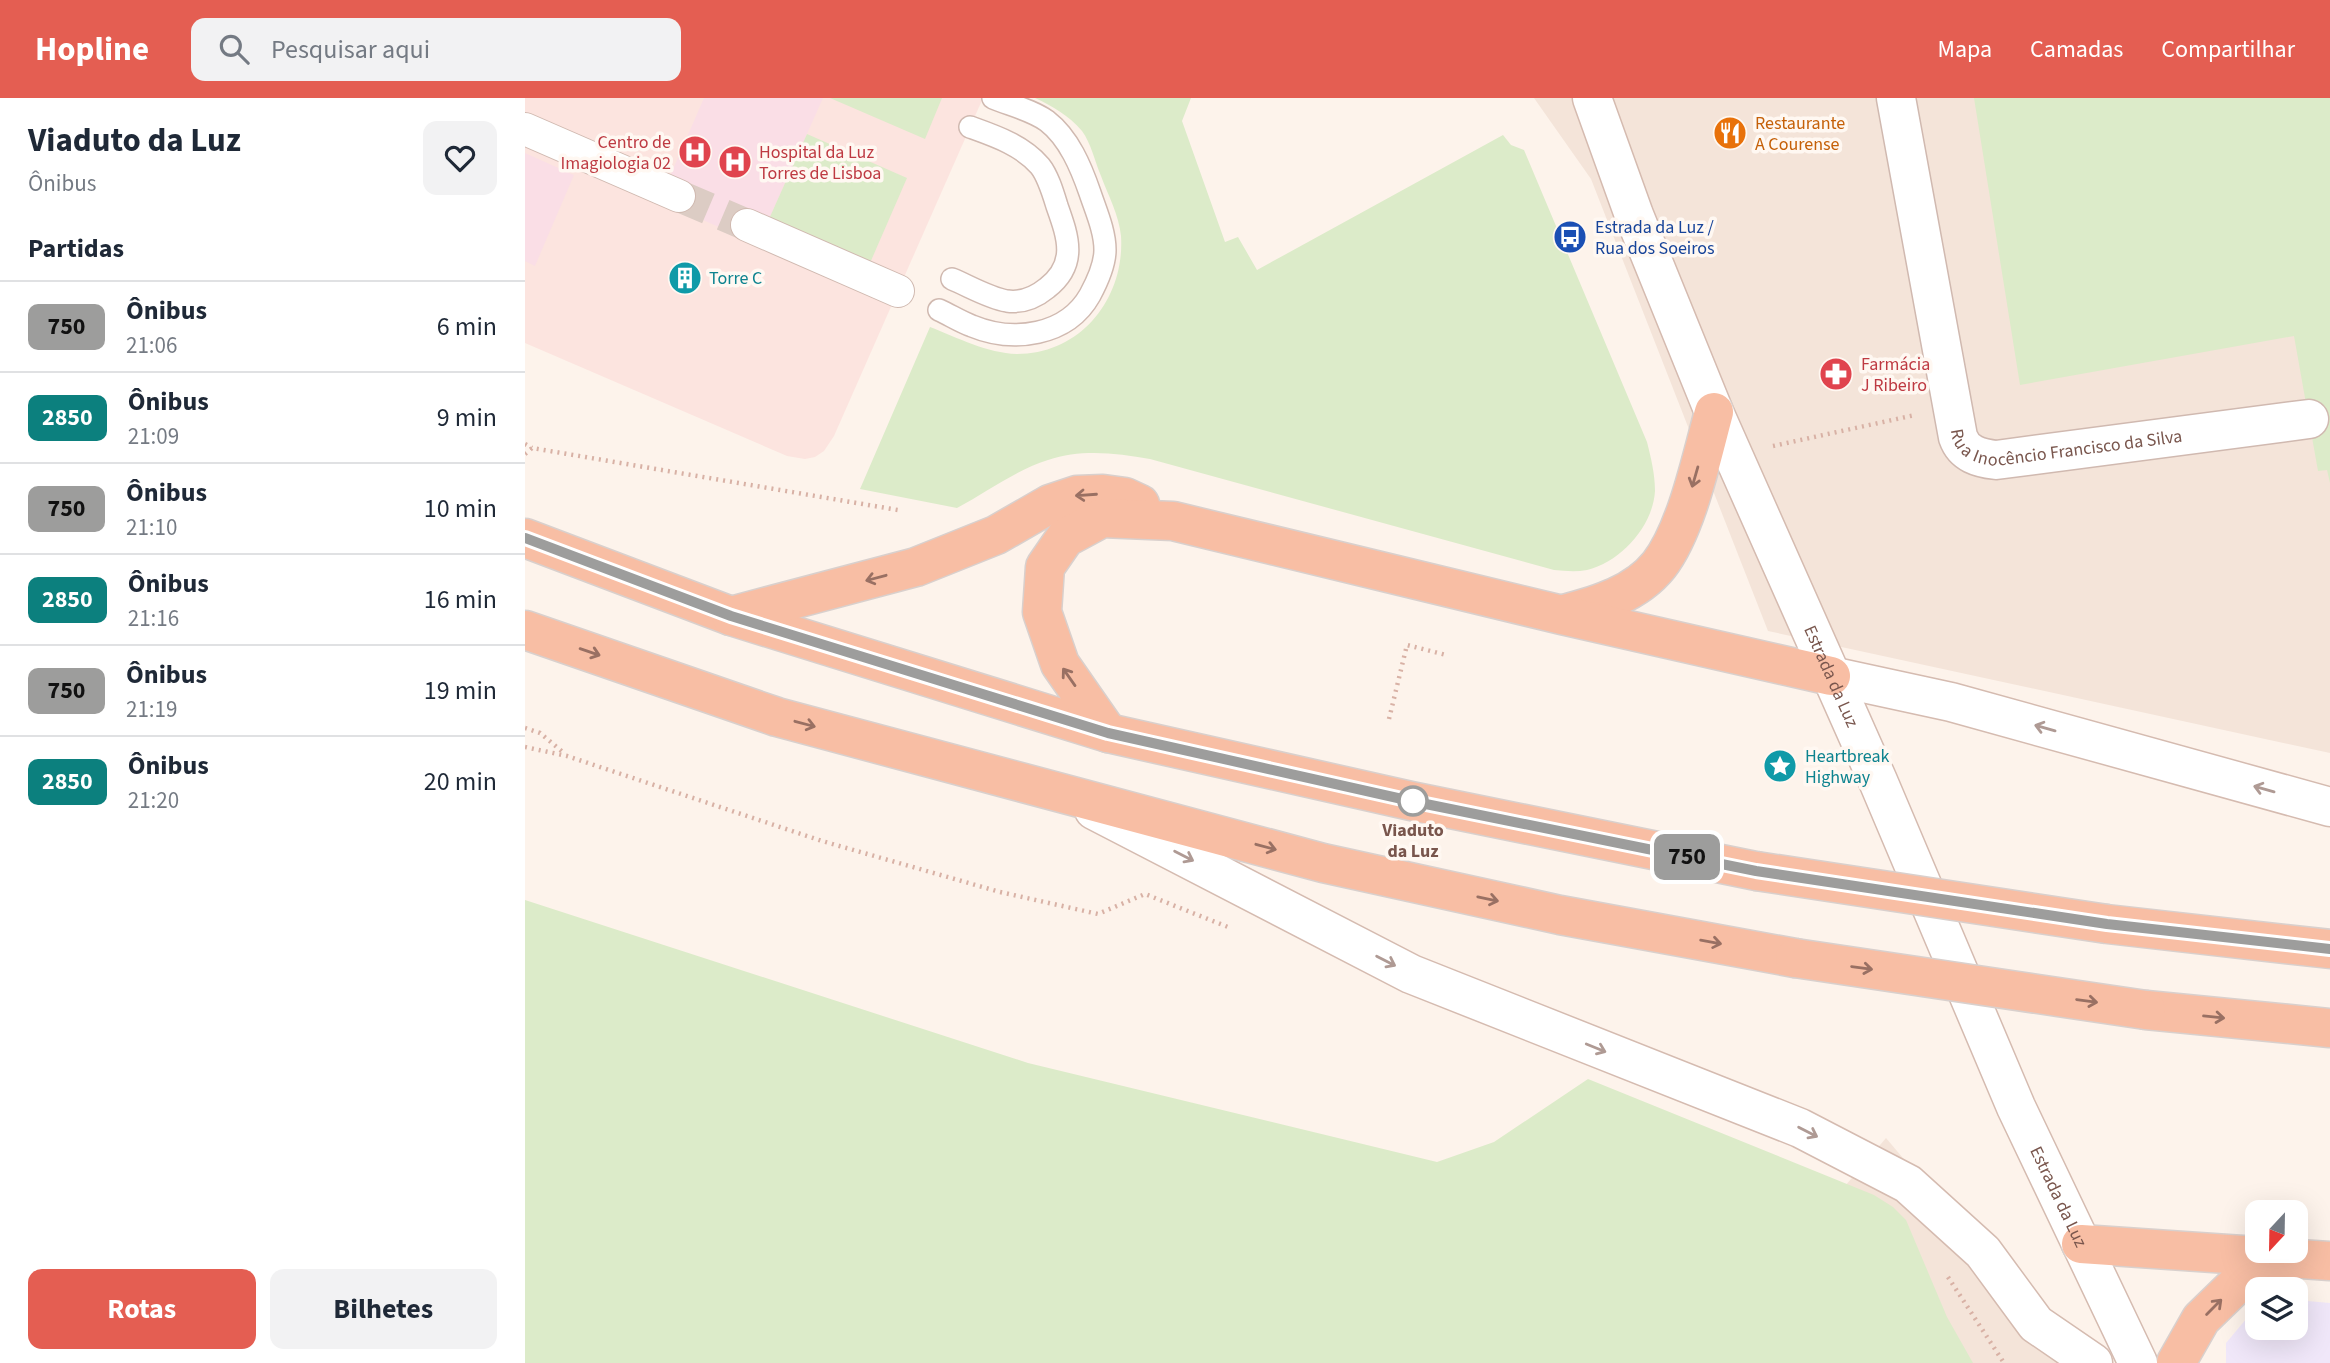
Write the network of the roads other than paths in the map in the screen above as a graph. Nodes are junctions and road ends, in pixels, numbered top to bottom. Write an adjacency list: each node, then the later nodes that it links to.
1 (993, 98): 10 (lane)
2 (1592, 98): 11 (main road, Estrada da Luz)
3 (1896, 98): 12 (main road, Rua Inocêncio Francisco da Silva)
4 (970, 127): 8 (lane)
5 (525, 129): 6 (street)
6 (680, 196)
7 (747, 225): 9 (street)
8 (952, 279)
9 (898, 291)
10 (939, 310)
11 (1714, 412): 15 (highway, one-way to 15); 18 (main road, Estrada da Luz)
12 (2309, 419)
13 (1173, 521): 15 (highway); 16 (highway, one-way to 16); 19 (highway, one-way to 13)
14 (525, 538): 16 (highway)
15 (1562, 615): 18 (highway)
16 (731, 616): 19 (highway)
17 (525, 630): 20 (highway, one-way to 20)
18 (1831, 676): 21 (main road, one-way to 18); 24 (main road, Estrada da Luz)
19 (1108, 733): 22 (highway, bridge)
20 (1058, 791): 23 (highway, one-way to 23, bridge); 29 (main road, one-way to 29)
21 (2330, 807)
22 (2330, 949)
23 (2330, 1028)
24 (2081, 1244): 25 (highway); 30 (main road, Estrada da Luz)
25 (2245, 1256)
26 (2308, 1260): 27 (highway)
27 (2330, 1261)
28 (2271, 1264): 31 (highway, one-way to 28)
29 (2093, 1363)
30 (2138, 1363)
31 (2176, 1363)

